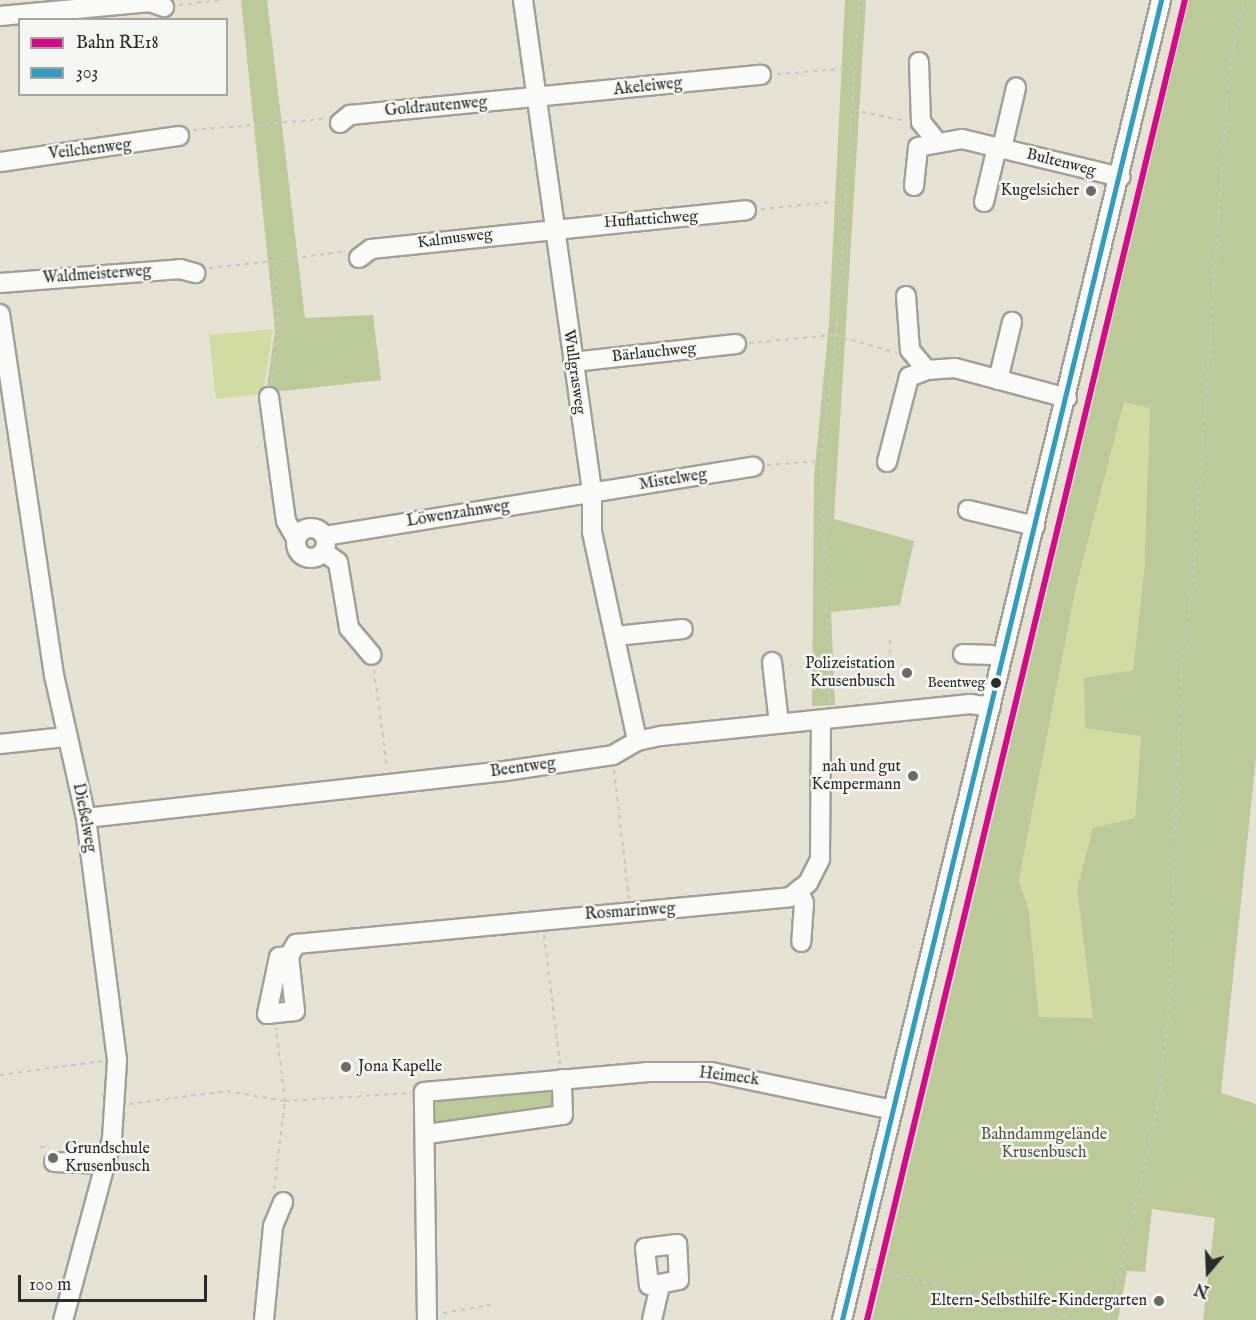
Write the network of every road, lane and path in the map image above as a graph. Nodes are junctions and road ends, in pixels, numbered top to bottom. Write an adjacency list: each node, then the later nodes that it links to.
1 (220, 0): 6 (path)
2 (523, 0): 12 (street, Wullgrasweg)
3 (859, 0): 9 (path)
4 (1161, 0): 20 (street)
5 (1244, 0): 91 (path)
6 (164, 7): 7 (street)
7 (0, 16)
8 (919, 62): 17 (street)
9 (855, 68): 10 (path); 13 (path)
10 (761, 75): 12 (street, Akeleiweg)
11 (1016, 88): 18 (street)
12 (535, 98): 14 (street, Goldrautenweg); 25 (street, Wullgrasweg)
13 (853, 110): 15 (path); 22 (path)
14 (340, 123): 16 (path)
15 (917, 123)
16 (179, 136): 19 (street, Veilchenweg)
17 (937, 142): 18 (street, Bultenweg); 21 (street)
18 (999, 148): 20 (street, Bultenweg); 23 (street)
19 (0, 162)
20 (1120, 177): 40 (street)
21 (914, 186)
22 (842, 201): 24 (path); 33 (path)
23 (984, 202)
24 (746, 210): 25 (street, Huflattichweg)
25 (554, 228): 26 (street, Kalmusweg); 36 (street, Wullgrasweg)
26 (359, 258): 27 (path)
27 (275, 261): 28 (path); 39 (path)
28 (195, 273): 29 (street, Waldmeisterweg)
29 (0, 283)
30 (906, 296): 37 (street)
31 (0, 314): 34 (street, Dießelweg)
32 (1012, 322): 38 (street)
33 (834, 334): 35 (path); 37 (path); 41 (path)
34 (2, 338): 60 (street, Dießelweg)
35 (736, 344): 36 (street, Bärlauchweg)
36 (573, 363): 44 (street, Wullgrasweg)
37 (927, 370): 38 (street); 42 (street)
38 (999, 380): 40 (street)
39 (269, 397): 47 (street, Löwenzahnweg)
40 (1067, 398): 46 (street)
41 (821, 461): 43 (path); 58 (path)
42 (887, 462)
43 (753, 466): 44 (street, Mistelweg)
44 (592, 494): 48 (street, Löwenzahnweg); 50 (street, Wullgrasweg)
45 (968, 510): 46 (street)
46 (1035, 526): 57 (street)
47 (296, 538): 48 (street, Löwenzahnweg); 48 (street, Löwenzahnweg)
48 (324, 544): 53 (street)
49 (682, 629): 50 (street)
50 (616, 636): 61 (street, Wullgrasweg)
51 (890, 640): 56 (path)
52 (963, 654): 54 (street)
53 (372, 655): 64 (path)
54 (992, 655)
55 (772, 662): 59 (street)
56 (897, 681)
57 (991, 707): 58 (street, Beentweg); 77 (street)
58 (826, 719): 59 (street, Beentweg); 66 (street)
59 (778, 723): 61 (street, Beentweg)
60 (66, 737): 62 (street); 65 (street, Dießelweg)
61 (637, 741): 63 (street, Beentweg)
62 (0, 744)
63 (612, 755): 64 (street, Beentweg); 67 (path)
64 (389, 783): 65 (street, Beentweg)
65 (86, 818): 71 (street, Dießelweg)
66 (799, 891): 67 (street, Rosmarinweg); 69 (street)
67 (631, 914): 68 (street, Rosmarinweg)
68 (542, 917): 70 (street, Rosmarinweg); 73 (path)
69 (801, 942)
70 (274, 1013): 75 (path)
71 (117, 1061): 72 (path); 76 (street, Dießelweg)
72 (0, 1075)
73 (562, 1079): 74 (street, Heimeck); 77 (street, Heimeck); 78 (street)
74 (424, 1092): 75 (path); 78 (street)
75 (285, 1101): 76 (path); 81 (path)
76 (117, 1105): 80 (street, Dießelweg)
77 (893, 1110): 89 (street)
78 (427, 1134): 85 (street)
79 (54, 1162): 80 (street)
80 (105, 1164): 86 (street, Dießelweg)
81 (283, 1202): 87 (street)
82 (869, 1269): 90 (path)
83 (660, 1284): 88 (street)
84 (490, 1305): 85 (path)
85 (426, 1318)
86 (63, 1320)
87 (264, 1320)
88 (652, 1320)
89 (842, 1320)
90 (1081, 1320)
91 (1109, 1320)

